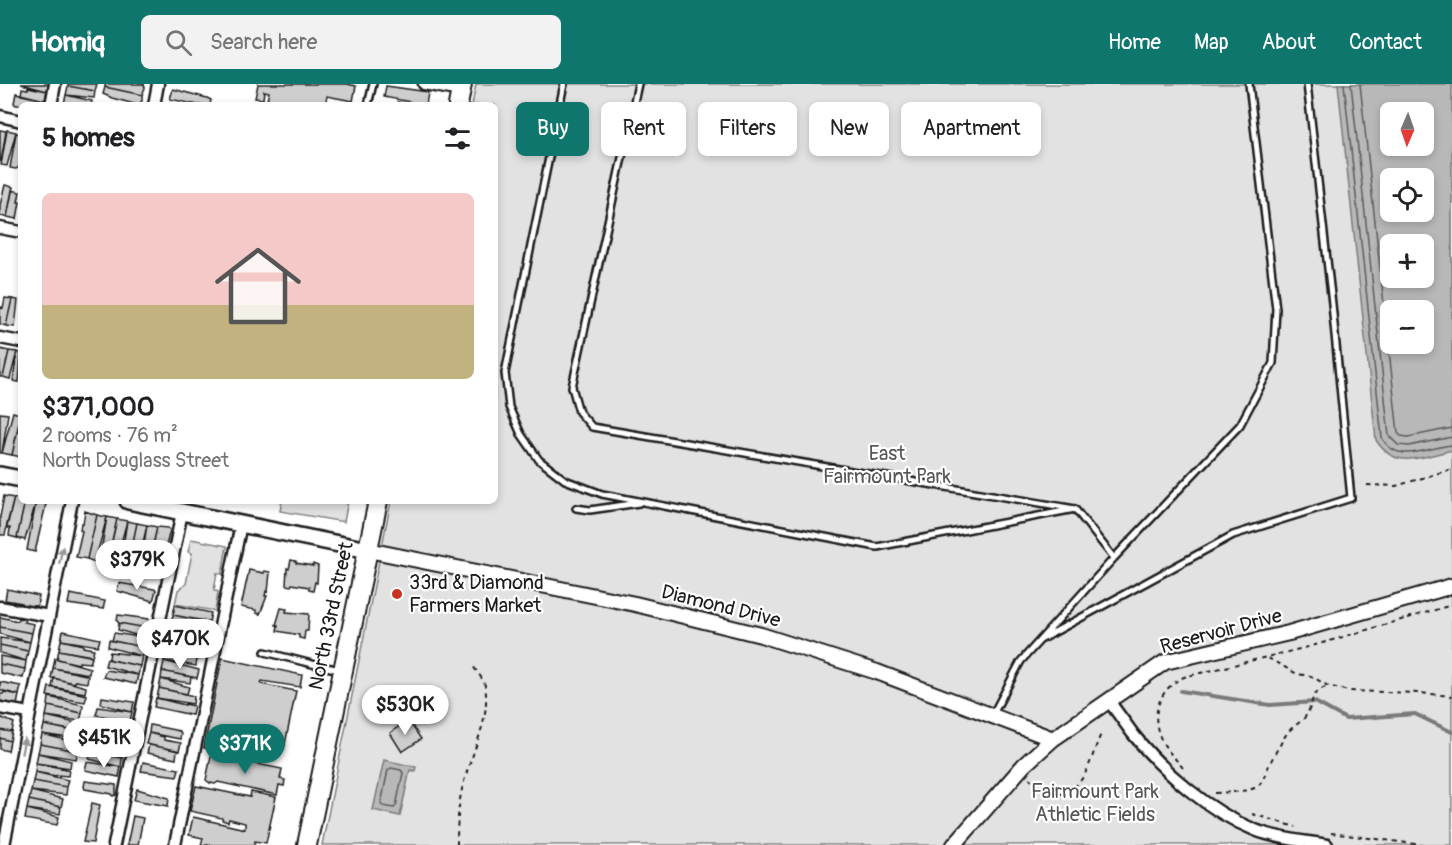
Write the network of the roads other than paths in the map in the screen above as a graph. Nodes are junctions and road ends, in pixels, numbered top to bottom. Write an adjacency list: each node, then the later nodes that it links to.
1 (55, 84): 10 (street)
2 (158, 84): 11 (street)
3 (373, 84): 12 (lane)
4 (424, 84): 9 (street)
5 (564, 84): 21 (lane)
6 (638, 84): 26 (lane)
7 (1249, 84): 30 (lane)
8 (1307, 84): 34 (lane)
9 (460, 94)
10 (52, 102)
11 (155, 102)
12 (369, 102)
13 (0, 116): 14 (street)
14 (18, 120)
15 (0, 228): 16 (street)
16 (18, 231)
17 (0, 338): 18 (street)
18 (18, 341)
19 (0, 475): 20 (main road)
20 (18, 478)
21 (644, 502): 25 (lane); 26 (lane)
22 (71, 504): 33 (street, one-way to 22)
23 (143, 504): 27 (main road)
24 (377, 504): 29 (main road, North 33rd Street)
25 (576, 508)
26 (1075, 508): 30 (lane)
27 (182, 512): 28 (main road); 44 (street)
28 (241, 524): 29 (main road); 45 (street)
29 (368, 550): 36 (main road, North 33rd Street); 40 (street, Diamond Drive)
30 (1114, 558): 34 (lane)
31 (1452, 586): 37 (street, Reservoir Drive)
32 (0, 607): 33 (street)
33 (48, 616): 39 (street)
34 (1040, 640): 40 (lane)
35 (265, 652): 36 (lane)
36 (343, 670): 46 (main road, North 33rd Street)
37 (1109, 701): 41 (street, Reservoir Drive); 48 (street)
38 (0, 708): 39 (street)
39 (29, 714): 42 (street, one-way to 39)
40 (992, 717): 41 (street, Diamond Drive)
41 (1053, 740): 47 (street, Reservoir Drive)
42 (3, 843): 43 (street)
43 (17, 845)
44 (114, 845)
45 (175, 845)
46 (307, 845)
47 (954, 845)
48 (1327, 845)

